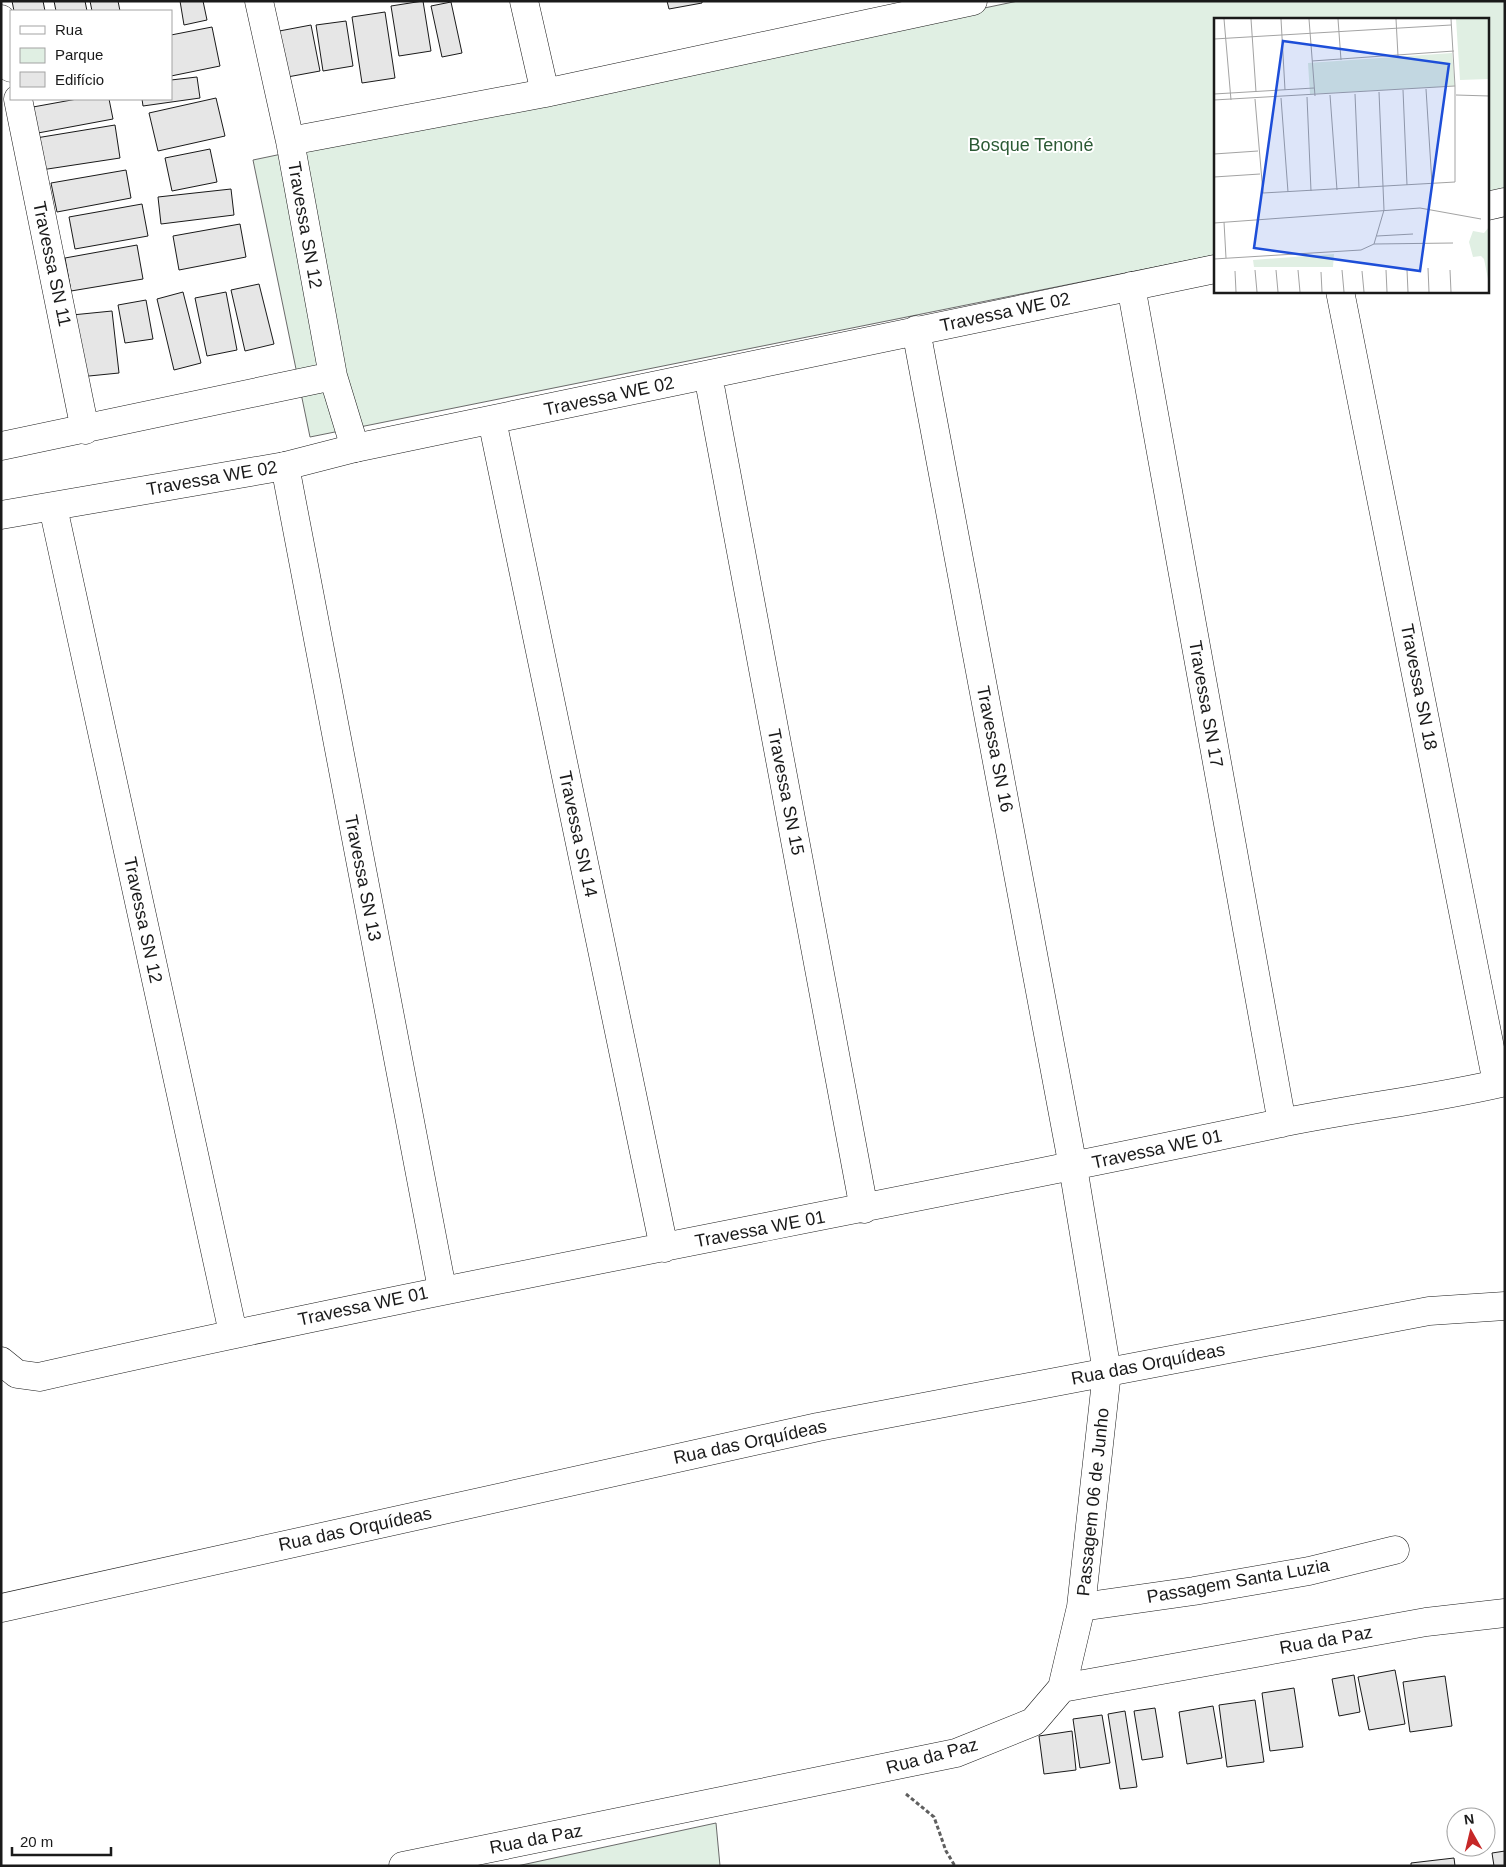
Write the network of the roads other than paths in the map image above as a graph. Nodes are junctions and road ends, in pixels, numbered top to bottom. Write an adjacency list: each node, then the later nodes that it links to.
1 (259, 1): 8 (street, Travessa SN 12)
2 (524, 1): 6 (street)
3 (973, 1): 6 (street)
4 (1, 19): 5 (street)
5 (10, 63)
6 (544, 93): 8 (street)
7 (18, 100): 18 (street, Travessa SN 11)
8 (290, 141): 16 (street, Travessa SN 12)
9 (1505, 202): 10 (street)
10 (1488, 206)
11 (1214, 269): 12 (street, Travessa WE 02)
12 (1131, 286): 14 (street, Travessa WE 02); 25 (street, Travessa SN 17)
13 (1340, 292): 24 (street, Travessa SN 18)
14 (916, 330): 15 (street, Travessa WE 02); 26 (street, Travessa SN 16)
15 (708, 375): 17 (street, Travessa WE 02); 27 (street, Travessa SN 15)
16 (333, 376): 18 (street); 20 (street, Travessa SN 12)
17 (492, 420): 20 (street, Travessa WE 02); 28 (street, Travessa SN 14)
18 (86, 430): 19 (street)
19 (1, 446)
20 (355, 448): 21 (street, Travessa WE 02)
21 (285, 466): 22 (street, Travessa WE 02); 29 (street, Travessa SN 13)
22 (53, 506): 23 (street, Travessa WE 02); 31 (street, Travessa SN 12)
23 (1, 515)
24 (1501, 1083): 25 (street, Travessa WE 01)
25 (1282, 1122): 26 (street, Travessa WE 01)
26 (1073, 1167): 27 (street, Travessa WE 01); 33 (street, Passagem 06 de Junho)
27 (864, 1209): 28 (street, Travessa WE 01)
28 (664, 1248): 29 (street, Travessa WE 01)
29 (442, 1289): 31 (street, Travessa WE 01)
30 (1505, 1306): 33 (street, Rua das Orquídeas)
31 (234, 1333): 32 (street, Travessa WE 01)
32 (9, 1368)
33 (1107, 1372): 35 (street, Passagem 06 de Junho); 36 (street, Rua das Orquídeas)
34 (1395, 1550): 35 (street, Passagem Santa Luzia)
35 (1081, 1607): 38 (street, Passagem 06 de Junho)
36 (1, 1608)
37 (1505, 1613): 38 (street, Rua da Paz)
38 (1062, 1688): 39 (street, Rua da Paz)
39 (403, 1866)

